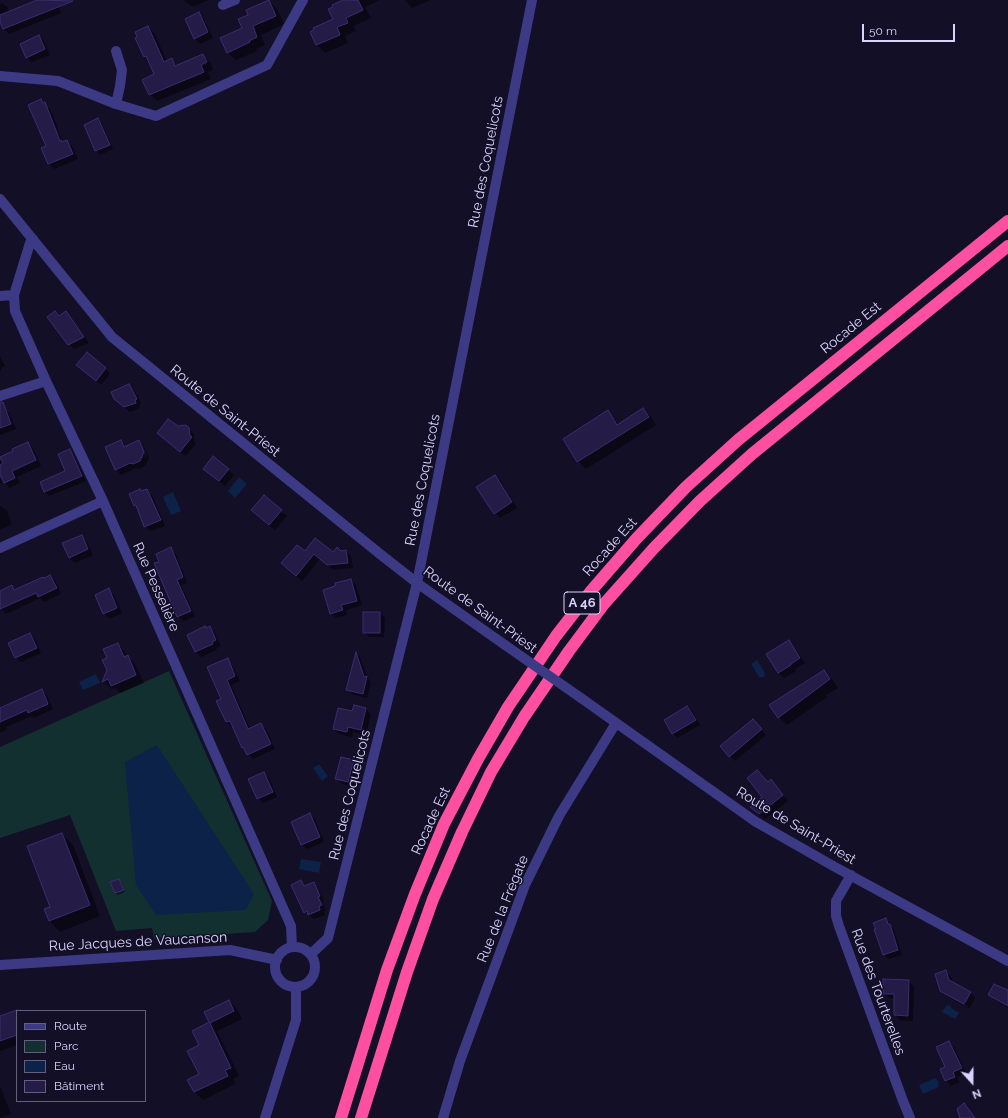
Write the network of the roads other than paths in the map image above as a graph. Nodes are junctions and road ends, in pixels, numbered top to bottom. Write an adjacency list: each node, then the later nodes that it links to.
1 (235, 0): 4 (street)
2 (302, 0): 7 (street)
3 (532, 0): 18 (street, Rue des Coquelicots)
4 (223, 5)
5 (116, 51): 7 (street)
6 (0, 76): 7 (street)
7 (116, 104)
8 (0, 199): 10 (street, Route de Saint-Priest)
9 (1008, 221): 28 (highway, Rocade Est / A 46)
10 (33, 239): 12 (street, Rue Pesselière); 18 (street, Route de Saint-Priest)
11 (1008, 246): 29 (highway, A 46)
12 (14, 295): 13 (street); 14 (street, Rue Pesselière)
13 (0, 296)
14 (46, 381): 15 (street); 16 (street, Rue Pesselière)
15 (0, 396)
16 (103, 501): 17 (street); 21 (street, Rue Pesselière)
17 (0, 548)
18 (417, 583): 19 (street, Route de Saint-Priest, bridge); 22 (street, Rue des Coquelicots)
19 (616, 723): 20 (street, Route de Saint-Priest); 30 (street, Rue de la Frégate)
20 (851, 875): 24 (street, Route de Saint-Priest); 31 (street, Rue des Tourterelles)
21 (292, 947): 22 (street); 23 (street)
22 (311, 954): 26 (street)
23 (277, 960): 25 (street, Rue Jacques de Vaucanson); 26 (street)
24 (1008, 961)
25 (0, 965)
26 (296, 987): 27 (street)
27 (265, 1118)
28 (341, 1118)
29 (361, 1118)
30 (442, 1118)
31 (910, 1118)

